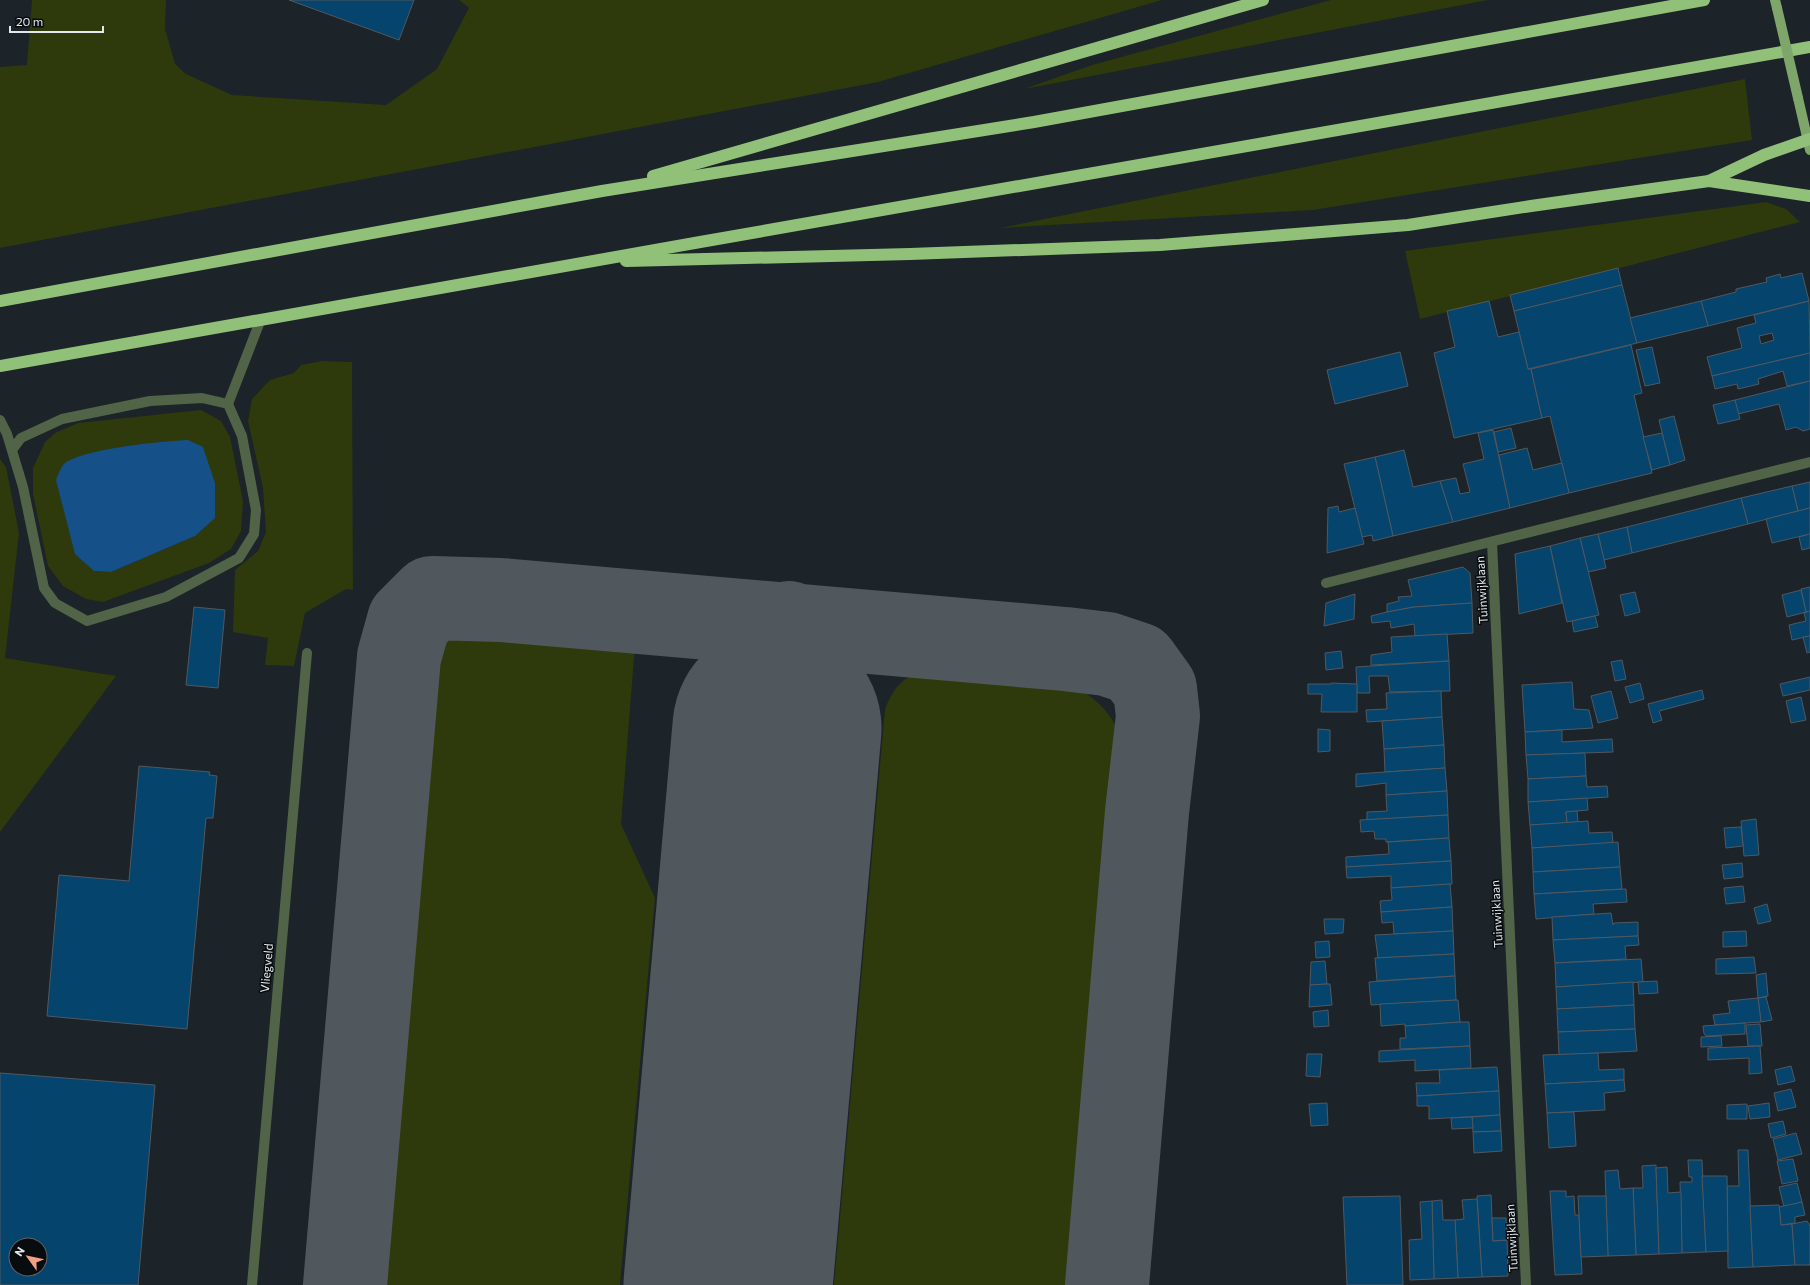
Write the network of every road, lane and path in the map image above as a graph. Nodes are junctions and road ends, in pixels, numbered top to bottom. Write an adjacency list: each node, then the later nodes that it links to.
1 (1263, 0): 7 (highway)
2 (1704, 0): 7 (highway)
3 (1775, 0): 5 (main road, bridge)
4 (1810, 46): 9 (highway)
5 (1809, 143): 6 (highway)
6 (1709, 181): 8 (highway); 9 (highway)
7 (602, 191): 10 (highway)
8 (1810, 196)
9 (585, 262): 11 (highway)
10 (0, 301)
11 (261, 319): 12 (highway); 13 (street)
12 (0, 366)
13 (228, 404): 15 (street); 15 (street)
14 (0, 420): 15 (street)
15 (12, 450)
16 (1810, 462): 17 (street, Tuinwijklaan)
17 (1492, 542): 18 (street, Tuinwijklaan); 21 (street, Tuinwijklaan)
18 (1326, 583)
19 (307, 653): 20 (street, Vliegveld)
20 (252, 1285)
21 (1526, 1285)

